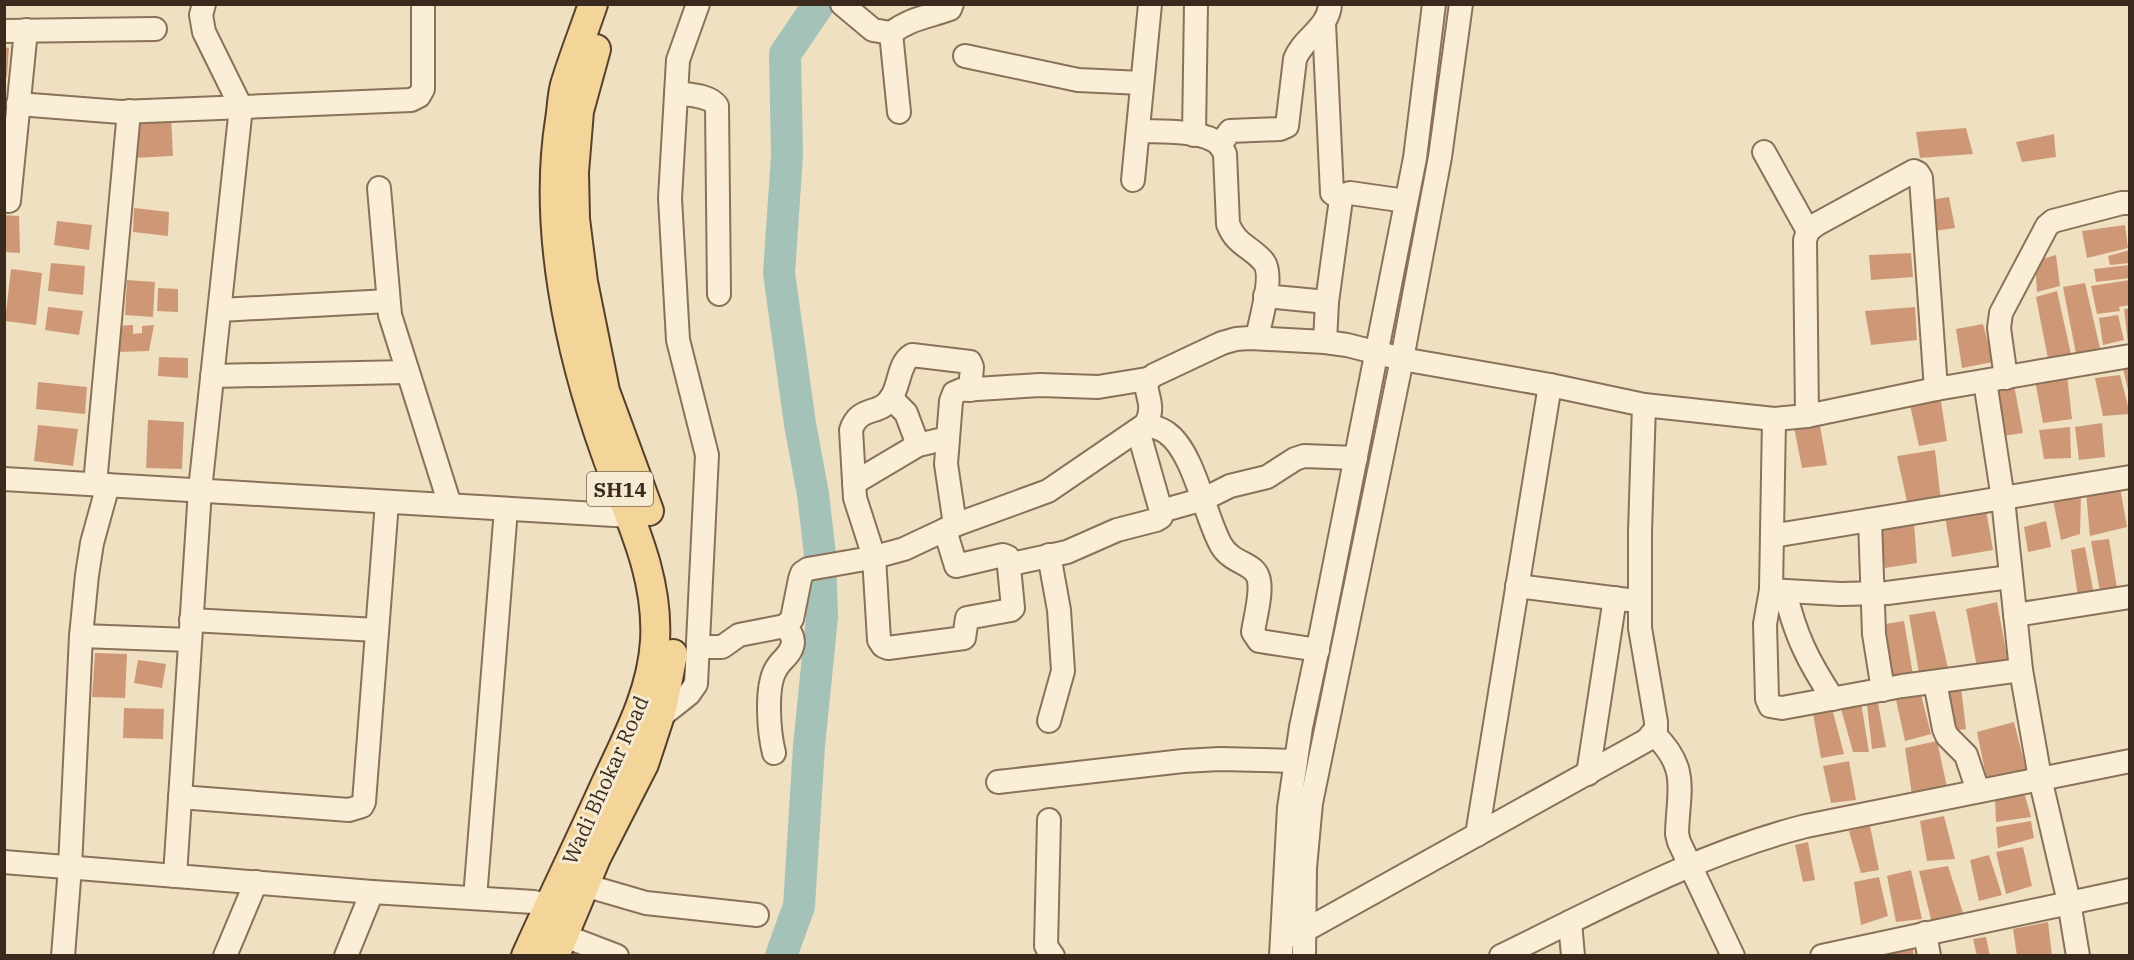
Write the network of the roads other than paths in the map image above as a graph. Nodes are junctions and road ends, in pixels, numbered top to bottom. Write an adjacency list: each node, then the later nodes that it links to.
1 (204, 4): 20 (street)
2 (423, 4): 20 (street)
3 (593, 4): 72 (main road, Wadi Bhokar Road / SH14)
4 (612, 4): 72 (main road, Wadi Bhokar Road / SH14)
5 (698, 4): 18 (street)
6 (842, 4): 15 (street)
7 (952, 4): 15 (street)
8 (1150, 4): 17 (street)
9 (1196, 4): 26 (street)
10 (1434, 4): 23 (street)
11 (1461, 4): 24 (street)
12 (1327, 14): 27 (street); 31 (street)
13 (155, 29): 14 (street)
14 (15, 30): 19 (street)
15 (891, 33): 22 (street)
16 (964, 56): 17 (street)
17 (1142, 83): 25 (street)
18 (676, 93): 36 (street); 91 (street)
19 (18, 104): 21 (street); 32 (street)
20 (242, 107): 21 (street); 40 (street)
21 (129, 111): 64 (street)
22 (899, 112)
23 (1419, 124): 24 (street); 33 (street)
24 (1444, 127): 45 (street)
25 (1138, 131): 26 (street); 29 (street)
26 (1194, 135): 27 (street)
27 (1220, 145): 37 (street)
28 (1764, 152): 35 (street)
29 (1133, 180)
30 (379, 188): 38 (street)
31 (1341, 199): 33 (street); 39 (street)
32 (9, 201)
33 (1406, 201): 43 (street)
34 (2130, 203): 49 (street)
35 (1808, 231): 51 (street); 55 (street)
36 (719, 294)
37 (1265, 296): 39 (street); 41 (street)
38 (388, 301): 40 (street); 46 (street)
39 (1327, 302): 42 (street)
40 (220, 310): 47 (street)
41 (1257, 338): 42 (street); 48 (street)
42 (1325, 342): 43 (street)
43 (1377, 352): 45 (street); 60 (street)
44 (2130, 356): 49 (street)
45 (1402, 359): 50 (street); 123 (street)
46 (407, 372): 47 (street); 69 (street)
47 (212, 376): 65 (street)
48 (1147, 380): 52 (street); 57 (street)
49 (1996, 380): 51 (street); 67 (street)
50 (1550, 385): 54 (street); 80 (street)
51 (1936, 389): 55 (street)
52 (970, 390): 53 (street); 58 (street)
53 (891, 398): 59 (street); 63 (street)
54 (1644, 405): 56 (street); 85 (street)
55 (1807, 416): 56 (street)
56 (1774, 419): 75 (street)
57 (1142, 427): 66 (street); 71 (street); 74 (street)
58 (948, 438): 59 (street); 74 (street)
59 (918, 445): 63 (street)
60 (1356, 458): 66 (street); 92 (street)
61 (2130, 477): 67 (street)
62 (4, 478): 64 (street)
63 (854, 483): 77 (street)
64 (102, 484): 65 (street); 90 (street)
65 (200, 490): 68 (street); 88 (street)
66 (1204, 499): 71 (street); 92 (street)
67 (2003, 499): 73 (street); 79 (street)
68 (387, 501): 69 (street); 89 (street)
69 (450, 505): 70 (street)
70 (506, 509): 72 (street); 118 (street)
71 (1161, 511): 76 (street)
72 (641, 515): 97 (main road, Wadi Bhokar Road / SH14); 122 (main road, Wadi Bhokar Road / SH14)
73 (1870, 520): 75 (street); 82 (street)
74 (950, 528): 77 (street); 78 (street)
75 (1772, 536): 81 (street)
76 (1049, 555): 78 (street); 98 (street)
77 (872, 557): 78 (street); 87 (street)
78 (1011, 564)
79 (2010, 577): 82 (street); 86 (street)
80 (1517, 586): 84 (street); 109 (street)
81 (1778, 590): 82 (street); 96 (street); 96 (street)
82 (1873, 593): 95 (street)
83 (2130, 597): 86 (street)
84 (1615, 598): 85 (street); 103 (street)
85 (1639, 601): 99 (street)
86 (2015, 615): 93 (street)
87 (785, 626): 91 (street); 100 (street)
88 (191, 630): 89 (street); 90 (street); 107 (street)
89 (377, 630): 107 (street)
90 (81, 636): 111 (street)
91 (698, 647): 97 (street)
92 (1318, 650): 101 (street)
93 (2021, 670): 94 (street); 104 (street)
94 (1935, 682): 95 (street); 106 (street)
95 (1883, 690): 96 (street)
96 (1833, 699)
97 (660, 717): 115 (main road, Wadi Bhokar Road / SH14)
98 (1049, 721)
99 (1654, 734): 103 (street); 112 (street)
100 (774, 753)
101 (1296, 761): 105 (street); 125 (street)
102 (2130, 761): 104 (street)
103 (1588, 774): 109 (street)
104 (2040, 778): 106 (street); 119 (street)
105 (998, 782)
106 (1978, 791): 112 (street)
107 (180, 797): 113 (street)
108 (1049, 820): 131 (street)
109 (1477, 835): 123 (street)
110 (4, 862): 111 (street)
111 (70, 867): 113 (street); 126 (street)
112 (1690, 867): 121 (street); 135 (street)
113 (175, 876): 114 (street)
114 (256, 882): 117 (street); 127 (street)
115 (584, 885): 120 (street); 122 (main road, Wadi Bhokar Road / SH14)
116 (2130, 890): 119 (street)
117 (372, 892): 118 (street); 128 (street)
118 (475, 898): 122 (street)
119 (2069, 902): 124 (street); 138 (street)
120 (758, 915)
121 (1570, 922): 133 (street); 134 (street)
122 (552, 931): 129 (main road, Wadi Bhokar Road / SH14); 130 (street)
123 (1304, 931): 125 (street); 132 (street)
124 (1925, 933): 136 (street); 137 (street)
125 (1281, 947)
126 (63, 956)
127 (225, 956)
128 (346, 956)
129 (526, 956)
130 (617, 956)
131 (1053, 956)
132 (1304, 956)
133 (1501, 956)
134 (1573, 956)
135 (1733, 956)
136 (1822, 956)
137 (1929, 956)
138 (2078, 956)

